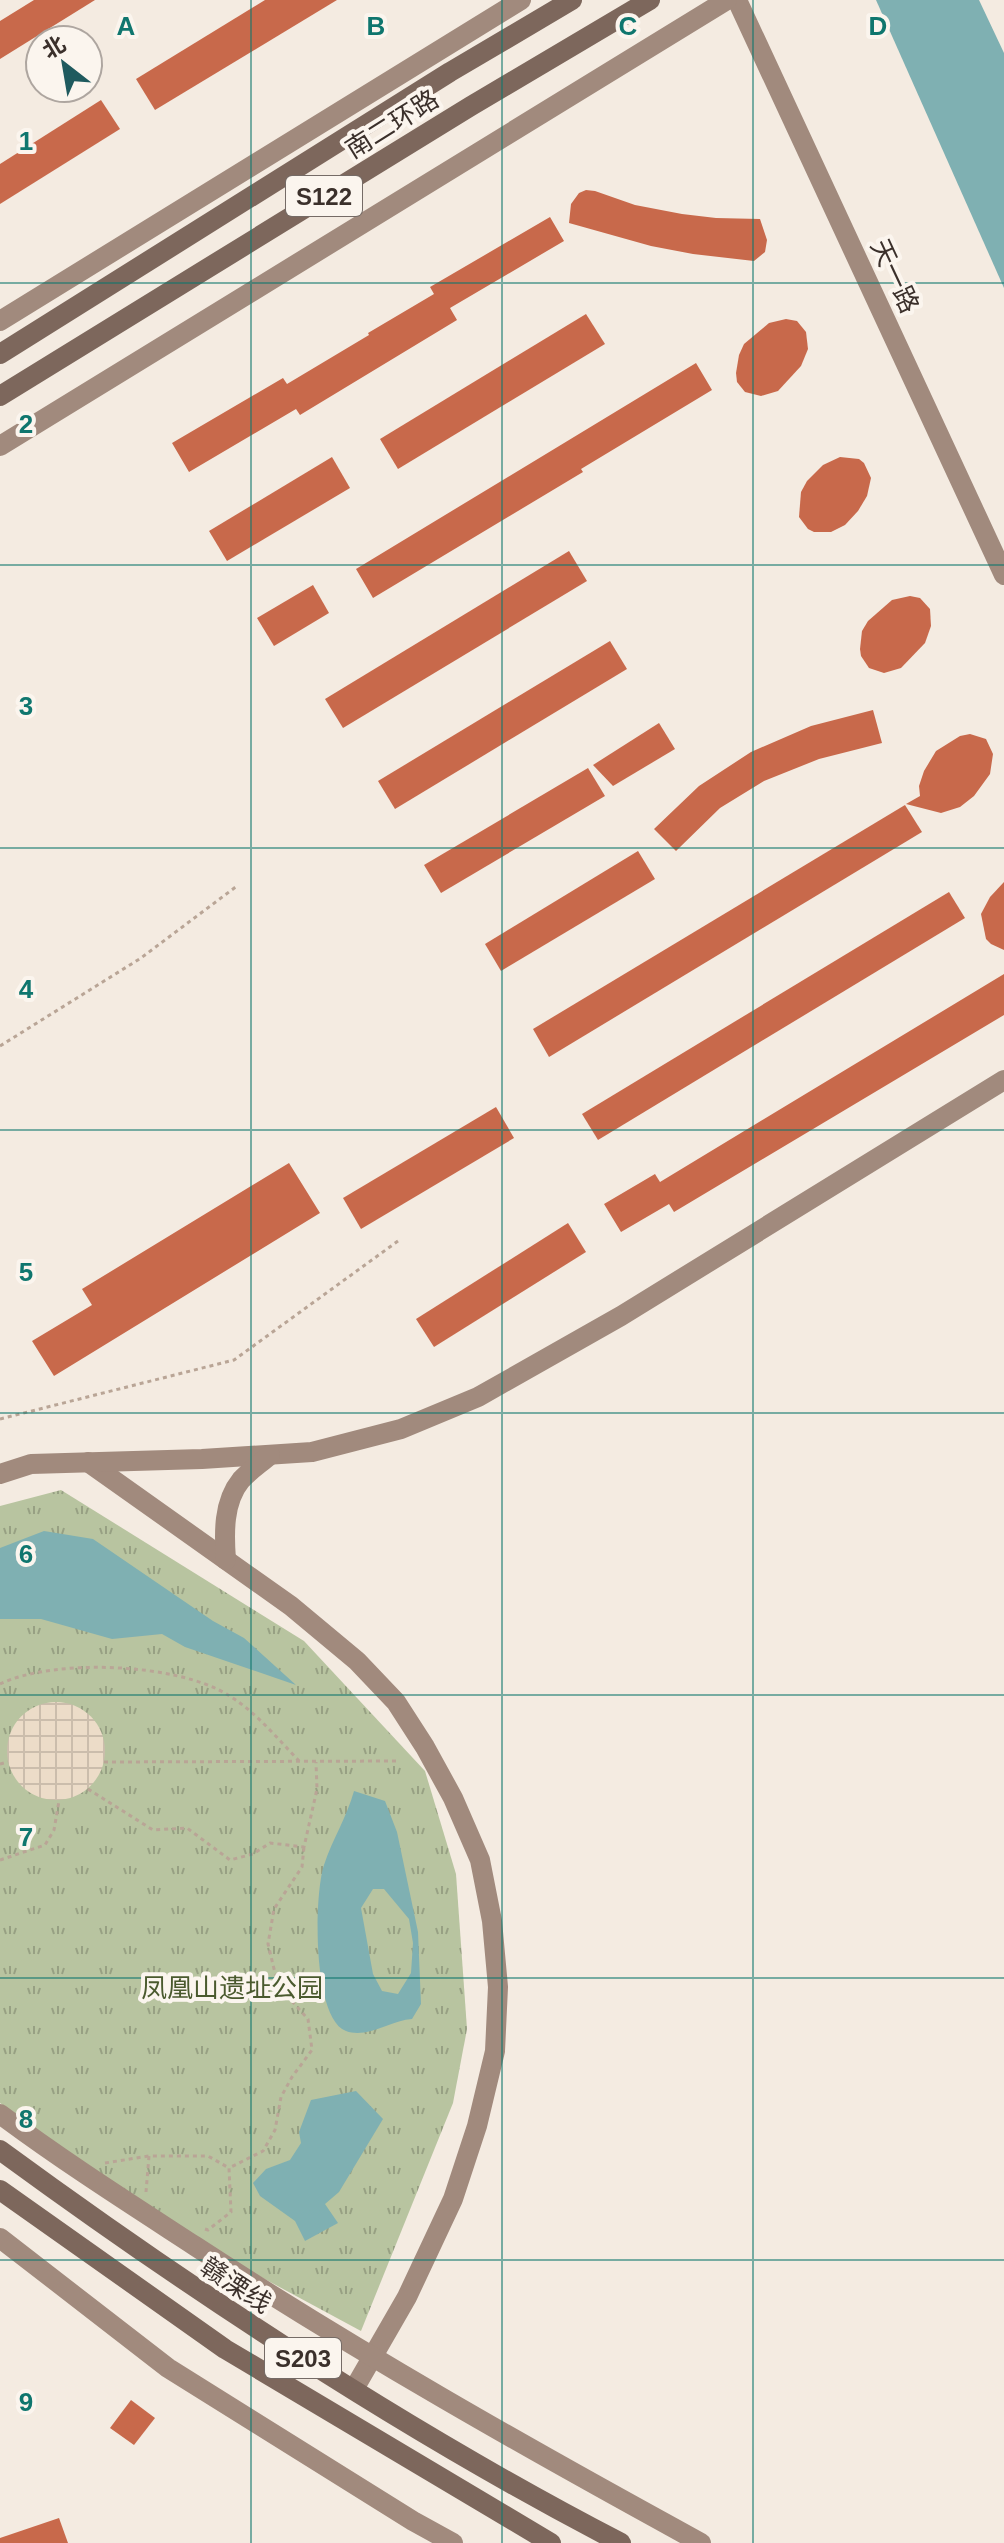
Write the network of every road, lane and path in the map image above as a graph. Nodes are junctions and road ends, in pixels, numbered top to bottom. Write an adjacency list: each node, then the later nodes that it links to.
1 (521, 0): 6 (street)
2 (572, 0): 7 (main road, 南二环路 / S122)
3 (650, 0): 8 (main road, 南二环路 / S122)
4 (727, 0): 9 (street)
5 (737, 0): 10 (street, 天一路)
6 (0, 321)
7 (0, 354)
8 (0, 396)
9 (0, 446)
10 (1004, 575)
11 (237, 886): 12 (path)
12 (0, 1046)
13 (1004, 1080): 16 (street)
14 (398, 1241): 15 (path)
15 (0, 1419)
16 (270, 1455): 17 (street); 19 (street)
17 (88, 1462): 18 (street); 19 (street)
18 (0, 1474)
19 (226, 1560): 40 (street)
20 (0, 1684): 24 (path)
21 (398, 1761): 25 (path)
22 (8, 1762): 26 (path)
23 (104, 1762): 24 (path)
24 (300, 1762): 25 (path)
25 (316, 1762): 29 (path)
26 (0, 1764)
27 (88, 1789): 29 (path)
28 (59, 1801): 30 (path)
29 (304, 1847): 35 (path)
30 (0, 1860)
31 (0, 2114): 34 (street)
32 (0, 2150): 41 (main road, 赣溧线 / S203)
33 (149, 2156): 34 (path); 35 (path); 37 (path)
34 (74, 2168): 40 (street)
35 (229, 2168): 38 (path)
36 (0, 2190): 43 (main road, S203)
37 (145, 2194)
38 (195, 2226)
39 (0, 2238): 42 (street)
40 (372, 2357): 41 (street); 45 (street)
41 (354, 2389): 44 (main road, 赣溧线 / S203)
42 (453, 2543)
43 (551, 2543)
44 (621, 2543)
45 (701, 2543)

